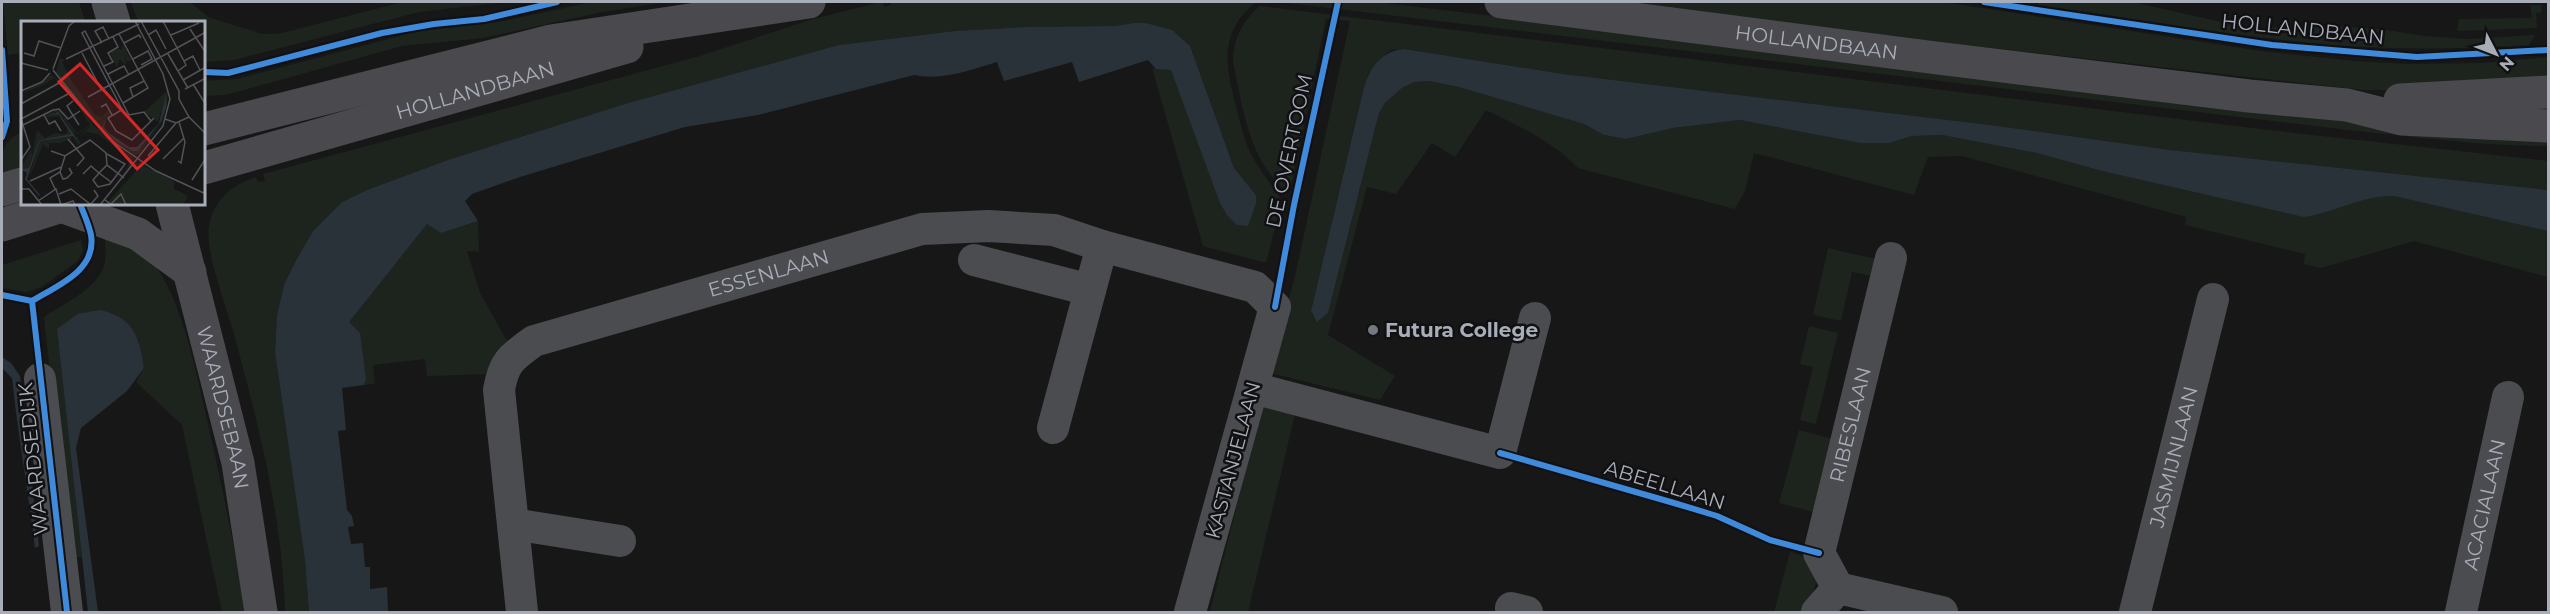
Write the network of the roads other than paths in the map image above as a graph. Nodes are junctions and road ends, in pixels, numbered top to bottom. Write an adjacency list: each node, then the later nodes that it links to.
1 (108, 2): 5 (street)
2 (809, 2): 4 (main road, HOLLANDBAAN)
3 (1501, 2): 7 (main road, HOLLANDBAAN)
4 (747, 12): 9 (main road, HOLLANDBAAN); 10 (main road, HOLLANDBAAN)
5 (114, 21)
6 (2548, 92): 7 (main road, HOLLANDBAAN)
7 (2347, 105): 8 (main road, HOLLANDBAAN)
8 (2548, 126)
9 (206, 128)
10 (206, 167)
11 (21, 184): 12 (main road)
12 (2, 190)
13 (61, 206): 16 (main road)
14 (67, 206): 20 (main road)
15 (173, 206): 20 (main road, WAARDSEBAAN)
16 (2, 225)
17 (1102, 246): 21 (street); 23 (street, ESSENLAAN); 29 (street, ESSENLAAN)
18 (1891, 258): 31 (street, RIBESLAAN)
19 (974, 260): 21 (street)
20 (190, 272): 33 (main road, WAARDSEBAAN)
21 (1090, 290): 28 (street)
22 (2213, 299): 38 (street, JASMIJNLAAN)
23 (1275, 307): 26 (street, KASTANJELAAN)
24 (1535, 318): 26 (street)
25 (40, 379): 32 (street, WAARDSEDIJK)
26 (1252, 388): 35 (street, KASTANJELAAN)
27 (2508, 397): 39 (street, ACACIALAAN)
28 (1053, 428)
29 (513, 524): 30 (street); 34 (street, ESSENLAAN)
30 (620, 541)
31 (1838, 588): 36 (street); 37 (street)
32 (67, 612)
33 (261, 612)
34 (522, 612)
35 (1190, 612)
36 (1816, 612)
37 (1942, 612)
38 (2135, 612)
39 (2461, 612)

